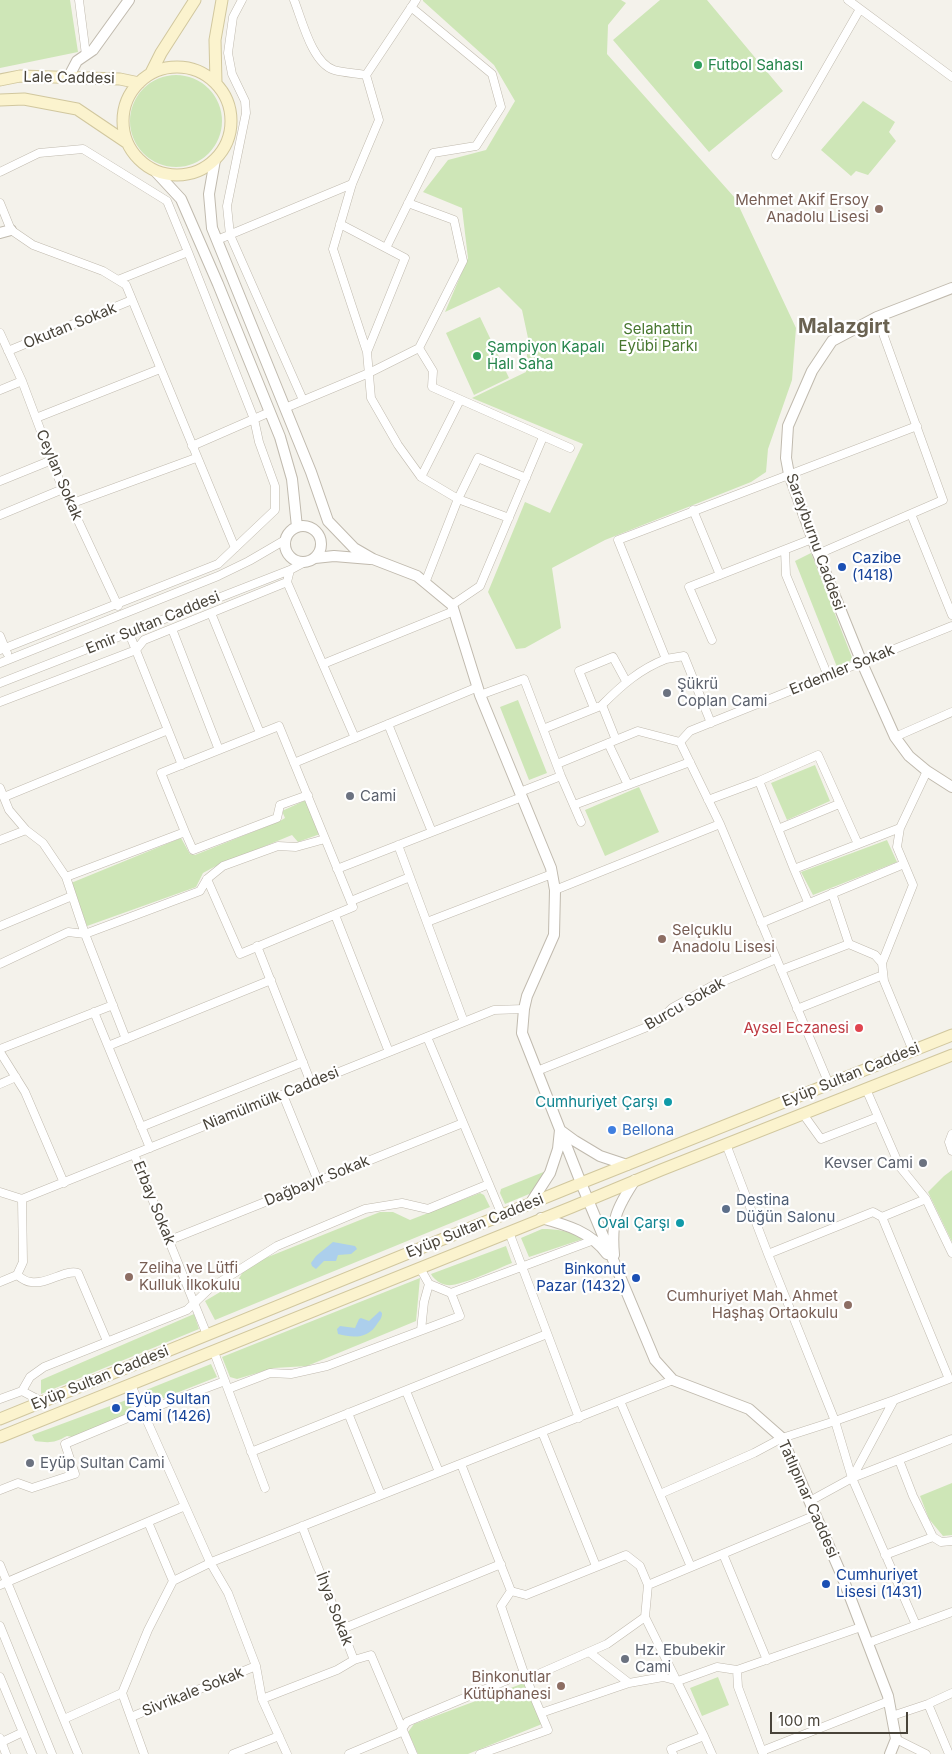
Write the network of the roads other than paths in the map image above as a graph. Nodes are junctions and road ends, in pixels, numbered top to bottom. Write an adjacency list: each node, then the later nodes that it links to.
1 (79, 0): 10 (street)
2 (129, 0): 10 (street)
3 (195, 0): 11 (main road)
4 (222, 0): 17 (main road)
5 (242, 0): 30 (street)
6 (294, 0): 12 (street)
7 (848, 0): 9 (street)
8 (414, 3): 12 (street); 26 (street)
9 (860, 9): 13 (street); 20 (street)
10 (86, 55): 14 (street)
11 (151, 74): 16 (main road); 17 (main road)
12 (366, 74): 24 (street)
13 (952, 77)
14 (68, 78): 15 (main road, Lale Caddesi); 16 (main road, Lale Caddesi)
15 (0, 80)
16 (139, 83): 19 (main road)
17 (216, 83): 21 (main road)
18 (0, 100): 19 (main road, Lale Caddesi)
19 (126, 142): 23 (main road)
20 (776, 155)
21 (215, 160): 23 (main road); 31 (street)
22 (0, 172): 33 (street)
23 (156, 172): 49 (street)
24 (352, 184): 27 (street); 30 (street)
25 (0, 202): 28 (street)
26 (408, 203): 32 (street); 39 (street)
27 (340, 224): 32 (street); 41 (street)
28 (11, 230): 29 (street); 34 (street)
29 (0, 233)
30 (230, 235): 31 (street); 46 (street)
31 (217, 240): 48 (street)
32 (386, 248): 41 (street)
33 (188, 252): 34 (street); 51 (street)
34 (118, 280): 36 (street)
35 (952, 288): 37 (street, Sarayburnu Caddesi)
36 (132, 300): 40 (street, Okutan Sokak); 42 (street)
37 (877, 316): 52 (street); 58 (street, Sarayburnu Caddesi)
38 (0, 333): 40 (street, Ceylan Sokak)
39 (419, 348): 43 (street); 47 (street)
40 (8, 351): 44 (street, Ceylan Sokak)
41 (367, 352): 43 (street)
42 (160, 369): 50 (street); 54 (street)
43 (369, 373): 46 (street); 59 (street)
44 (22, 381): 45 (street); 50 (street, Ceylan Sokak)
45 (0, 390)
46 (303, 400): 48 (street)
47 (460, 400): 53 (street); 59 (street)
48 (285, 408): 71 (street)
49 (270, 412): 51 (street); 72 (street)
50 (36, 418): 57 (street, Ceylan Sokak)
51 (254, 419): 54 (street); 76 (street)
52 (917, 426): 58 (street); 65 (street)
53 (543, 436): 55 (street); 60 (street)
54 (192, 446): 56 (street)
55 (570, 448)
56 (196, 458): 66 (street); 76 (street)
57 (52, 460): 61 (street); 62 (street, Ceylan Sokak)
58 (789, 474): 67 (street); 75 (street, Sarayburnu Caddesi)
59 (421, 477): 64 (street)
60 (526, 478): 64 (street); 70 (street)
61 (0, 481)
62 (63, 489): 66 (street, Ceylan Sokak); 69 (street)
63 (952, 496): 65 (street)
64 (458, 499): 70 (street); 85 (street)
65 (943, 500): 68 (street)
66 (70, 504): 86 (street, Ceylan Sokak)
67 (693, 510): 83 (street); 99 (street)
68 (911, 514): 78 (street); 90 (street)
69 (0, 515)
70 (509, 518): 87 (street)
71 (328, 521): 74 (street); 80 (street)
72 (296, 527): 73 (street); 74 (street)
73 (285, 540): 81 (street); 89 (street, Emir Sultan Caddesi)
74 (321, 540): 79 (street)
75 (812, 540): 77 (street); 78 (street, Sarayburnu Caddesi)
76 (235, 548): 86 (street)
77 (785, 550): 83 (street); 103 (street)
78 (818, 554): 101 (street, Sarayburnu Caddesi)
79 (315, 558): 80 (street); 81 (street)
80 (373, 559): 85 (street)
81 (305, 562): 82 (street, Emir Sultan Caddesi)
82 (290, 570): 84 (street); 93 (street, Emir Sultan Caddesi)
83 (720, 575): 95 (street)
84 (287, 582): 88 (street); 102 (street)
85 (425, 582): 87 (street)
86 (116, 603): 89 (street, Ceylan Sokak); 96 (street)
87 (453, 608): 102 (street); 106 (street)
88 (211, 613): 92 (street); 114 (street)
89 (122, 615): 98 (street, Emir Sultan Caddesi)
90 (952, 615)
91 (952, 626): 101 (street, Erdemler Sokak)
92 (172, 629): 97 (street); 119 (street)
93 (129, 633): 97 (street); 105 (street, Emir Sultan Caddesi)
94 (0, 636): 96 (street)
95 (712, 640)
96 (2, 649): 98 (street)
97 (136, 650): 107 (street); 113 (street)
98 (9, 659): 100 (street, Emir Sultan Caddesi)
99 (666, 659): 104 (street); 110 (street)
100 (0, 663)
101 (862, 663): 103 (street, Erdemler Sokak); 115 (street, Sarayburnu Caddesi)
102 (323, 664): 116 (street)
103 (828, 676): 110 (street, Erdemler Sokak)
104 (626, 681): 108 (street); 108 (street)
105 (0, 683)
106 (479, 691): 111 (street); 112 (street); 131 (street)
107 (0, 702)
108 (598, 706): 112 (street); 117 (street)
109 (952, 712): 115 (street)
110 (711, 723): 118 (street, Erdemler Sokak)
111 (388, 724): 116 (street); 142 (street)
112 (543, 729): 122 (street)
113 (168, 730): 123 (street); 132 (street)
114 (260, 734): 119 (street); 121 (street)
115 (895, 737): 124 (street, Sarayburnu Caddesi)
116 (355, 738): 121 (street)
117 (612, 741): 118 (street); 122 (street); 127 (street)
118 (680, 742): 120 (street)
119 (219, 750): 123 (street)
120 (690, 762): 127 (street); 133 (street)
121 (294, 763): 130 (street)
122 (556, 764): 125 (street)
123 (182, 765): 141 (street)
124 (927, 771): 128 (street, Sarayburnu Caddesi); 139 (street)
125 (561, 776): 131 (street); 135 (street)
126 (759, 781): 133 (street); 134 (street); 138 (street)
127 (628, 786): 135 (street)
128 (952, 787)
129 (0, 788): 132 (street)
130 (308, 795): 141 (street); 143 (street)
131 (521, 795): 142 (street); 150 (street)
132 (4, 796): 140 (street)
133 (708, 800): 137 (street)
134 (839, 804): 138 (street); 145 (street)
135 (574, 805): 136 (street)
136 (581, 822)
137 (720, 824): 154 (street); 161 (street)
138 (778, 828): 149 (street)
139 (900, 828): 145 (street); 147 (street)
140 (26, 830): 144 (street); 152 (street)
141 (186, 832): 152 (street)
142 (432, 832): 146 (street)
143 (325, 839): 148 (street); 153 (street)
144 (0, 840)
145 (858, 844): 149 (street)
146 (398, 845): 148 (street); 151 (street)
147 (904, 864): 155 (street); 167 (street)
148 (337, 868): 157 (street)
149 (794, 869): 158 (street)
150 (552, 874): 154 (street); 160 (street)
151 (410, 877): 157 (street); 160 (street)
152 (66, 878): 156 (street)
153 (207, 879): 163 (street); 165 (street)
154 (555, 890): 173 (street)
155 (832, 893): 158 (street); 164 (street)
156 (72, 896): 162 (street); 163 (street)
157 (351, 901): 159 (street)
158 (808, 902): 161 (street)
159 (335, 914): 165 (street); 183 (street)
160 (427, 922): 176 (street)
161 (761, 923): 166 (street)
162 (0, 926)
163 (84, 934): 168 (street); 172 (street)
164 (849, 944): 167 (street); 169 (street)
165 (257, 946): 171 (street)
166 (776, 958): 169 (street); 186 (street, Burcu Sokak)
167 (882, 963): 170 (street)
168 (0, 964)
169 (781, 970): 174 (street)
170 (883, 975): 174 (street); 182 (street)
171 (271, 980): 179 (street); 185 (street)
172 (113, 1005): 175 (street); 179 (street)
173 (524, 1009): 176 (street, Niamülmülk Caddesi); 186 (street)
174 (797, 1009): 190 (street)
175 (94, 1012): 180 (street); 181 (street)
176 (464, 1022): 178 (street, Niamülmülk Caddesi)
177 (952, 1035): 182 (main road, Eyüp Sultan Caddesi)
178 (427, 1037): 183 (street, Niamülmülk Caddesi); 195 (street)
179 (126, 1039): 180 (street)
180 (108, 1046): 196 (street)
181 (0, 1051): 187 (street)
182 (913, 1051): 190 (main road, Eyüp Sultan Caddesi)
183 (389, 1052): 188 (street, Niamülmülk Caddesi)
184 (952, 1055): 191 (main road, Eyüp Sultan Caddesi)
185 (303, 1062): 188 (street); 196 (street)
186 (537, 1071): 197 (street)
187 (16, 1077): 189 (street); 206 (street)
188 (311, 1083): 192 (street, Niamülmülk Caddesi)
189 (0, 1084)
190 (829, 1084): 203 (main road, Eyüp Sultan Caddesi)
191 (866, 1089): 193 (main road, Eyüp Sultan Caddesi); 194 (street)
192 (282, 1094): 200 (street, Niamülmülk Caddesi); 205 (street)
193 (803, 1114): 194 (street); 199 (main road, Eyüp Sultan Caddesi)
194 (878, 1117): 212 (street)
195 (463, 1123): 205 (street, Dağbayır Sokak); 208 (street)
196 (141, 1127): 200 (street)
197 (560, 1130): 203 (street); 207 (street); 213 (street)
198 (952, 1134): 201 (street)
199 (726, 1144): 204 (main road, Eyüp Sultan Caddesi); 221 (street)
200 (150, 1148): 202 (street, Niamülmülk Caddesi)
201 (952, 1151)
202 (134, 1154): 206 (street, Niamülmülk Caddesi); 218 (street, Erbay Sokak)
203 (627, 1164): 207 (main road, Eyüp Sultan Caddesi)
204 (635, 1180): 211 (main road, Eyüp Sultan Caddesi); 222 (street)
205 (318, 1181): 218 (street, Dağbayır Sokak)
206 (64, 1183): 210 (street, Niamülmülk Caddesi)
207 (581, 1183): 211 (street); 213 (main road, Eyüp Sultan Caddesi)
208 (489, 1184): 214 (street); 229 (street)
209 (0, 1192): 210 (street)
210 (22, 1199): 225 (street)
211 (588, 1199): 216 (main road, Eyüp Sultan Caddesi); 222 (street)
212 (926, 1199): 215 (street); 220 (street)
213 (530, 1204): 214 (main road, Eyüp Sultan Caddesi)
214 (502, 1215): 232 (main road, Eyüp Sultan Caddesi)
215 (882, 1217): 221 (street); 237 (street)
216 (541, 1218): 217 (main road, Eyüp Sultan Caddesi); 219 (street)
217 (509, 1232): 223 (street); 224 (main road, Eyüp Sultan Caddesi)
218 (170, 1240): 229 (street, Erbay Sokak)
219 (594, 1240): 222 (street); 223 (street)
220 (952, 1253)
221 (768, 1254): 250 (street)
222 (614, 1264): 235 (street, Tatlıpınar Caddesi)
223 (522, 1267): 228 (street); 231 (street)
224 (420, 1268): 227 (street); 234 (main road, Eyüp Sultan Caddesi)
225 (17, 1276): 226 (street); 233 (street)
226 (0, 1282)
227 (428, 1284): 228 (street); 230 (street)
228 (451, 1293): 230 (street)
229 (195, 1303): 232 (street, Erbay Sokak); 233 (street)
230 (421, 1330): 239 (street)
231 (547, 1334): 240 (street); 248 (street)
232 (207, 1335): 245 (main road, Eyüp Sultan Caddesi)
233 (107, 1342): 241 (street)
234 (214, 1352): 236 (street); 238 (main road, Eyüp Sultan Caddesi)
235 (673, 1380): 244 (street); 253 (street, Tatlıpınar Caddesi)
236 (225, 1381): 239 (street); 246 (street)
237 (951, 1381): 243 (street)
238 (131, 1385): 246 (street); 252 (main road, Eyüp Sultan Caddesi)
239 (228, 1389): 255 (street)
240 (406, 1390): 247 (street); 258 (street)
241 (22, 1391): 242 (street); 245 (street)
242 (0, 1399)
243 (894, 1400): 250 (street); 259 (street)
244 (620, 1401): 248 (street); 262 (street)
245 (43, 1402): 249 (main road, Eyüp Sultan Caddesi)
246 (142, 1412): 261 (street); 265 (street)
247 (348, 1413): 255 (street); 263 (street)
248 (579, 1418): 251 (street)
249 (0, 1419)
250 (835, 1421): 253 (street); 259 (street)
251 (542, 1432): 257 (street); 276 (street)
252 (2, 1437)
253 (782, 1438): 262 (street); 264 (street, Tatlıpınar Caddesi)
254 (952, 1439): 256 (street)
255 (251, 1452): 260 (street)
256 (899, 1460): 259 (street); 269 (street)
257 (461, 1464): 258 (street); 274 (street)
258 (439, 1472): 263 (street)
259 (852, 1478): 264 (street); 272 (street)
260 (264, 1488)
261 (0, 1490)
262 (660, 1494): 277 (street)
263 (381, 1495): 268 (street)
264 (810, 1501): 266 (street, Tatlıpınar Caddesi)
265 (184, 1506): 267 (street); 273 (street)
266 (816, 1515): 271 (street); 286 (street, Tatlıpınar Caddesi)
267 (148, 1522): 278 (street); 279 (street)
268 (302, 1526): 273 (street); 287 (street, İhya Sokak)
269 (933, 1537): 270 (street); 272 (street)
270 (952, 1541)
271 (723, 1554): 277 (street); 291 (street)
272 (885, 1555): 284 (street)
273 (210, 1562): 278 (street); 292 (street)
274 (502, 1564): 281 (street); 287 (street)
275 (0, 1565): 279 (street)
276 (596, 1566): 280 (street); 281 (street)
277 (691, 1567): 280 (street)
278 (173, 1581): 298 (street)
279 (3, 1583): 306 (street)
280 (648, 1585): 283 (street)
281 (510, 1591): 294 (street)
282 (952, 1612): 284 (street)
283 (645, 1616): 289 (street); 296 (street)
284 (916, 1625): 288 (street)
285 (0, 1626): 317 (street)
286 (862, 1627): 288 (street, Tatlıpınar Caddesi); 291 (street)
287 (342, 1629): 290 (street, İhya Sokak)
288 (868, 1643): 301 (street, Tatlıpınar Caddesi)
289 (589, 1652): 294 (street); 297 (street)
290 (354, 1660): 300 (street); 307 (street, İhya Sokak)
291 (767, 1660): 293 (street)
292 (256, 1666): 300 (street); 305 (street, Sivrikale Sokak)
293 (737, 1670): 296 (street); 314 (street)
294 (522, 1674): 303 (street); 307 (street)
295 (0, 1677): 308 (street)
296 (678, 1681): 297 (street); 310 (street)
297 (629, 1683): 303 (street)
298 (122, 1693): 305 (street); 306 (street)
299 (952, 1693): 302 (street)
300 (262, 1699): 309 (street)
301 (889, 1701): 304 (street, Tatlıpınar Caddesi); 314 (street)
302 (928, 1704): 304 (street); 328 (street)
303 (541, 1713): 324 (street)
304 (892, 1716): 311 (street, Tatlıpınar Caddesi)
305 (131, 1717): 319 (street)
306 (64, 1719): 318 (street)
307 (404, 1725): 322 (street); 323 (street, İhya Sokak)
308 (23, 1732): 312 (street); 316 (street)
309 (278, 1736): 320 (street); 321 (street)
310 (704, 1736): 313 (street); 325 (street)
311 (896, 1740): 326 (street); 327 (street)
312 (0, 1741): 315 (street)
313 (672, 1751)
314 (763, 1752)
315 (6, 1754)
316 (32, 1754)
317 (52, 1754)
318 (78, 1754)
319 (144, 1754)
320 (233, 1754)
321 (287, 1754)
322 (349, 1754)
323 (412, 1754)
324 (480, 1754)
325 (712, 1754)
326 (890, 1754)
327 (926, 1754)
328 (948, 1754)

